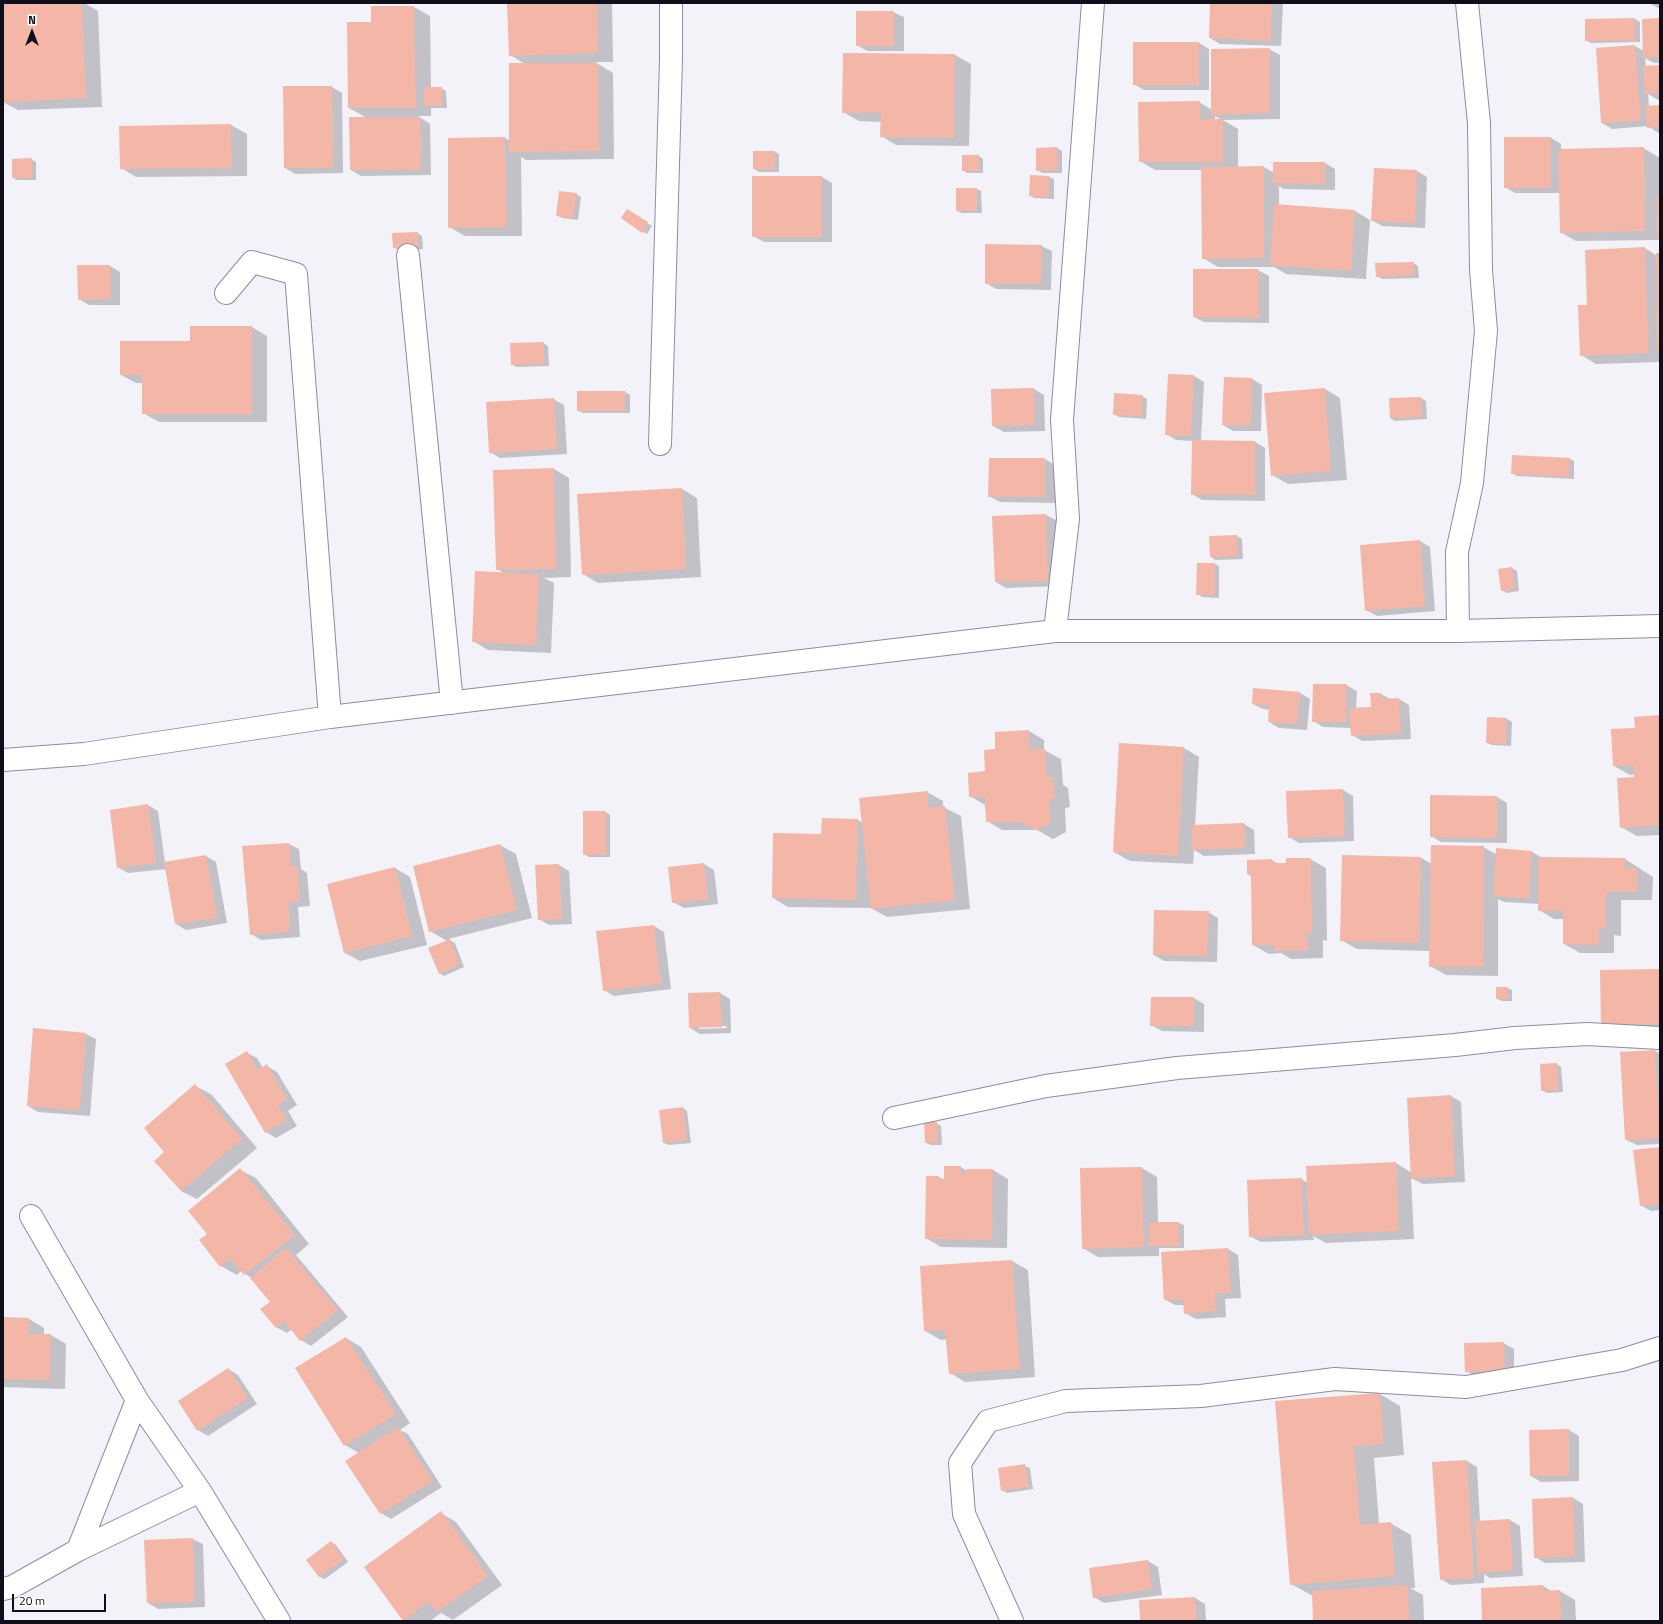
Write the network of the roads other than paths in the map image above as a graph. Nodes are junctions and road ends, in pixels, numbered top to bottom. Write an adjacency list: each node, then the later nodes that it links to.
1 (671, 3): 6 (street)
2 (1093, 3): 8 (street)
3 (1467, 3): 9 (street)
4 (408, 255): 10 (street)
5 (226, 293): 11 (street)
6 (660, 444)
7 (1660, 626): 9 (street)
8 (1055, 631): 9 (street); 10 (street)
9 (1458, 631)
10 (452, 703): 11 (street)
11 (330, 717): 12 (street)
12 (3, 760)
13 (1660, 1038): 14 (street)
14 (894, 1118)
15 (30, 1216): 17 (street)
16 (1660, 1348): 22 (street)
17 (137, 1400): 18 (street); 19 (street)
18 (200, 1491): 19 (street); 21 (street)
19 (78, 1550): 20 (street)
20 (3, 1589)
21 (280, 1621)
22 (1012, 1621)

